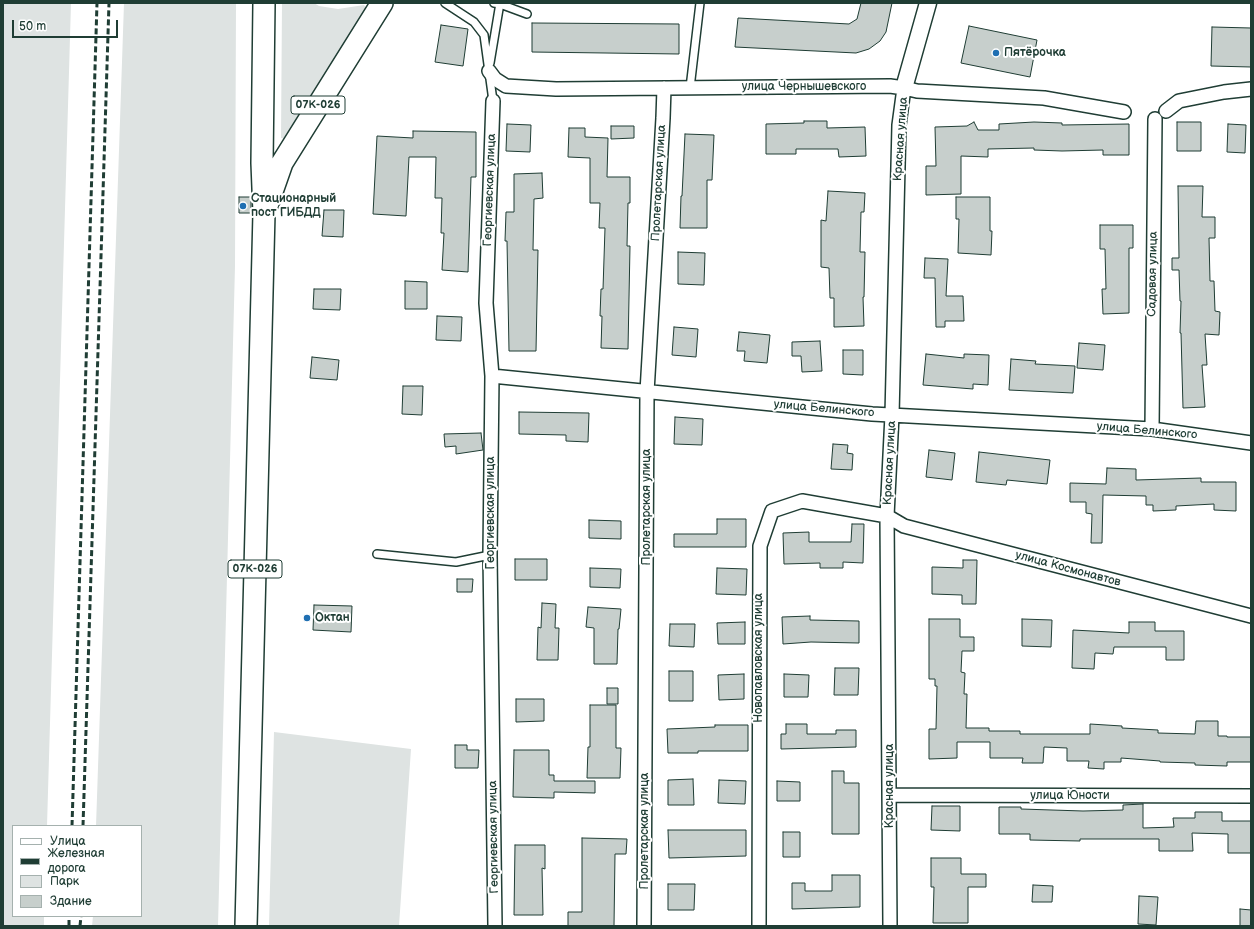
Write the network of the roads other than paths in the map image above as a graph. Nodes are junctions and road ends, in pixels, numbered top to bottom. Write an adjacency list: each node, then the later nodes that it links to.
1 (264, 3): 17 (main road, 07К-026)
2 (382, 3): 17 (main road, 07К-026)
3 (445, 3): 8 (lane)
4 (498, 3): 7 (lane); 8 (lane)
5 (700, 3): 10 (lane)
6 (928, 3): 11 (street, Красная улица)
7 (527, 14)
8 (489, 71): 9 (street, улица Чернышевского); 13 (lane)
9 (664, 88): 10 (street, улица Чернышевского); 19 (street, Пролетарская улица)
10 (690, 88): 11 (street, улица Чернышевского)
11 (904, 88): 15 (street, улица Чернышевского); 20 (street, Красная улица)
12 (1251, 90): 14 (street)
13 (493, 101): 18 (street, Георгиевская улица)
14 (1166, 111)
15 (1124, 112)
16 (1155, 118): 21 (street, Садовая улица)
17 (264, 213): 29 (main road, 07К-026)
18 (492, 376): 19 (street, улица Белинского); 25 (street, Георгиевская улица)
19 (647, 392): 20 (street, улица Белинского); 31 (street, Пролетарская улица)
20 (892, 415): 21 (street, улица Белинского); 23 (street, Красная улица)
21 (1152, 429): 22 (street, улица Белинского)
22 (1251, 443)
23 (887, 516): 26 (street, улица Космонавтов); 27 (street, Красная улица); 32 (street, Новопавловская улица)
24 (377, 554): 25 (lane)
25 (490, 555): 30 (street, Георгиевская улица)
26 (1251, 616)
27 (890, 795): 28 (street, улица Юности); 33 (street, Красная улица)
28 (1251, 796)
29 (246, 926)
30 (496, 926)
31 (644, 926)
32 (759, 926)
33 (890, 926)

